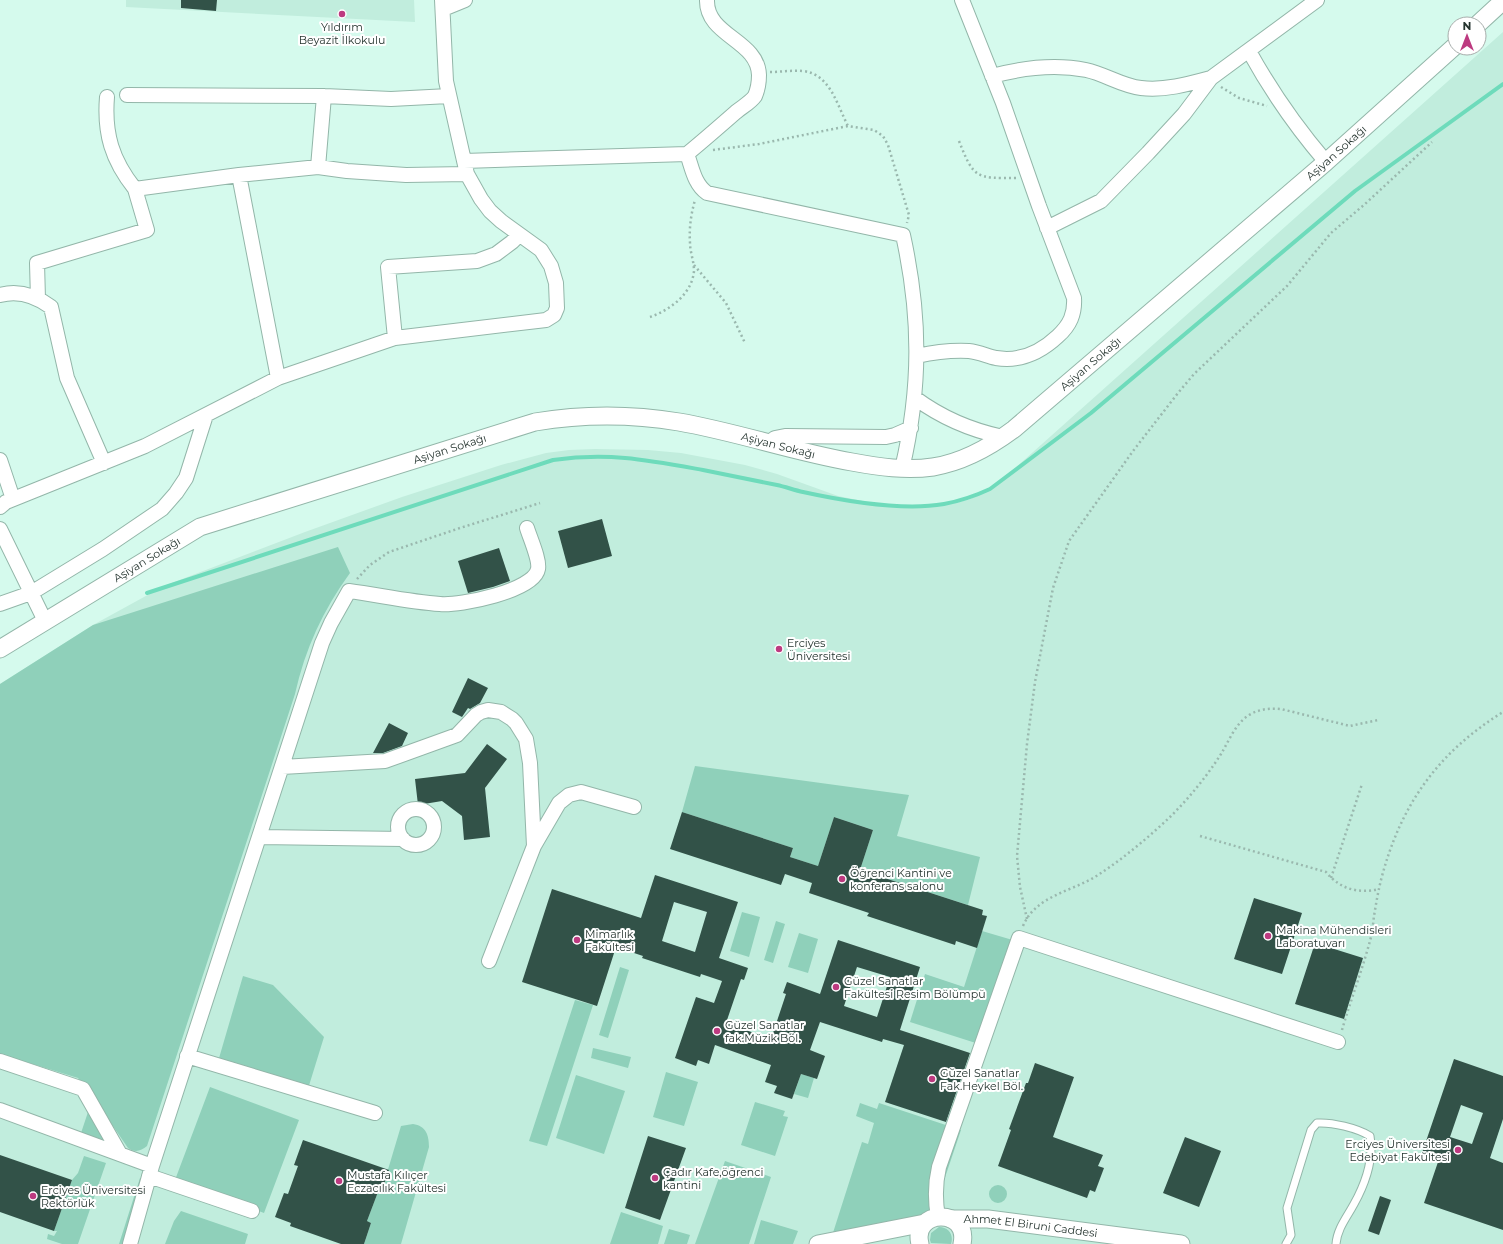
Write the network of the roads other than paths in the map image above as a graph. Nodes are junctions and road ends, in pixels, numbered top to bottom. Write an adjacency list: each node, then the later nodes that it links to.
1 (465, 0): 6 (street)
2 (707, 0): 16 (street)
3 (962, 0): 10 (street)
4 (1317, 0): 8 (street)
5 (1499, 2): 7 (street)
6 (442, 5): 14 (street)
7 (1486, 16)
8 (1249, 51): 11 (street); 17 (street)
9 (1447, 53): 17 (street, Aşiyan Sokağı)
10 (992, 76): 11 (street); 22 (street)
11 (1211, 78): 22 (street)
12 (127, 94): 13 (street)
13 (324, 96): 14 (street); 18 (street)
14 (449, 96): 19 (street)
15 (107, 97): 21 (street)
16 (687, 154): 19 (street); 27 (street)
17 (1326, 162): 32 (street, Aşiyan Sokağı)
18 (318, 167): 19 (street); 20 (street)
19 (466, 168): 23 (street)
20 (239, 175): 21 (street); 28 (street)
21 (135, 189): 25 (street)
22 (1047, 228): 27 (street)
23 (519, 235): 26 (street); 26 (street)
24 (0, 294): 25 (street)
25 (38, 299): 35 (street)
26 (395, 338): 28 (street)
27 (917, 356): 29 (street)
28 (278, 378): 30 (street)
29 (915, 398): 31 (street); 32 (street)
30 (206, 415): 35 (street); 41 (street)
31 (911, 428): 33 (street); 36 (street)
32 (1003, 437): 36 (street, Aşiyan Sokağı)
33 (768, 443): 36 (street, Aşiyan Sokağı); 43 (street, Aşiyan Sokağı)
34 (0, 460): 37 (street)
35 (104, 463): 37 (street)
36 (902, 469)
37 (13, 499): 38 (street)
38 (0, 507)
39 (527, 528): 45 (street)
40 (0, 529): 41 (street)
41 (32, 593): 42 (street); 43 (street)
42 (0, 604)
43 (45, 621): 44 (street, Aşiyan Sokağı)
44 (0, 648)
45 (282, 767): 47 (street); 49 (street)
46 (634, 808): 49 (street)
47 (259, 837): 48 (street); 52 (street)
48 (403, 839)
49 (534, 846): 50 (street)
50 (489, 961)
51 (1338, 1042): 59 (street)
52 (187, 1056): 55 (street); 57 (street)
53 (0, 1061): 56 (street)
54 (0, 1110): 56 (street)
55 (375, 1113)
56 (120, 1154): 57 (street)
57 (151, 1171): 58 (street); 60 (street)
58 (252, 1211)
59 (938, 1219): 61 (street, Ahmet El Biruni Caddesi); 62 (street); 63 (street); 64 (street, Ahmet El Biruni Caddesi)
60 (130, 1244)
61 (818, 1244)
62 (920, 1244)
63 (962, 1244)
64 (1182, 1244)
65 (1286, 1244): 66 (lane)
66 (1336, 1244)

